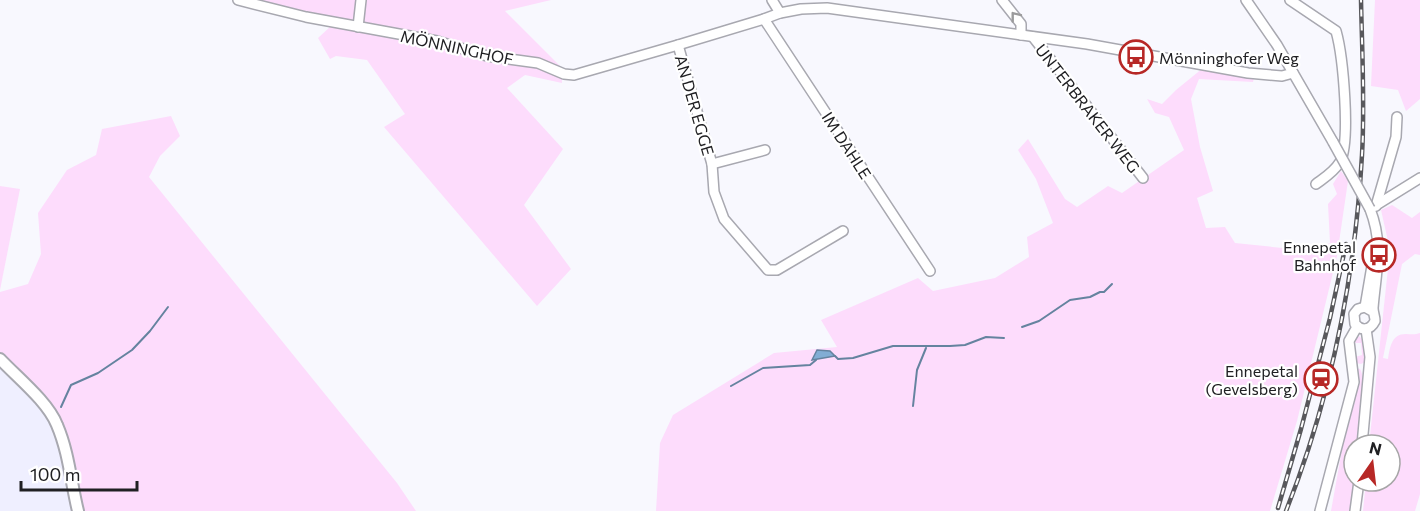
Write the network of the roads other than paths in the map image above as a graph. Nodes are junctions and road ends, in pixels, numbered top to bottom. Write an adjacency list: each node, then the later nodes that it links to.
1 (238, 0): 9 (street, MÖNNINGHOF)
2 (361, 0): 9 (street)
3 (772, 0): 7 (street)
4 (1002, 0): 10 (street, UNTERBRAKER WEG, one-way to 4)
5 (1246, 0): 13 (street)
6 (1290, 0): 19 (street)
7 (780, 13): 8 (street); 10 (street)
8 (764, 20): 12 (street); 22 (street, IM DAHLE)
9 (358, 27): 12 (street, MÖNNINGHOF)
10 (1021, 35): 11 (street)
11 (1034, 37): 13 (street); 17 (street, UNTERBRAKER WEG)
12 (678, 45): 16 (street, AN DER EGGE)
13 (1293, 73): 20 (street, bridge)
14 (1397, 117): 20 (street)
15 (765, 150): 16 (street, AN DER EGGE)
16 (712, 164): 21 (street, AN DER EGGE)
17 (1143, 178)
18 (1420, 178): 20 (street)
19 (1316, 184)
20 (1373, 208): 23 (street)
21 (843, 231)
22 (930, 271)
23 (1369, 309): 24 (street); 24 (street)
24 (1364, 328): 26 (street); 29 (street)
25 (0, 359): 28 (street)
26 (1363, 433)
27 (1357, 493): 30 (street)
28 (78, 511)
29 (1320, 511)
30 (1355, 511)

